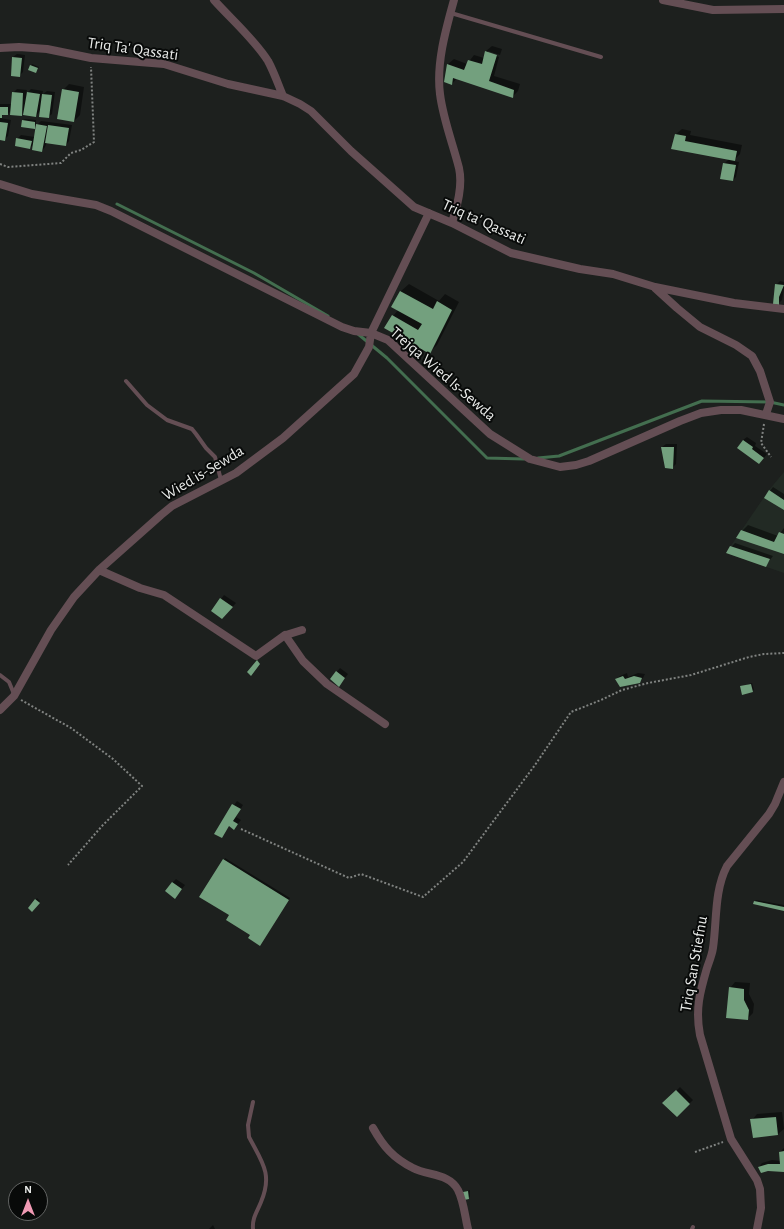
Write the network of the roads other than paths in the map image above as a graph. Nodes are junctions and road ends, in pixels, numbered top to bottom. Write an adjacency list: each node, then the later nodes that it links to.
1 (214, 0): 8 (street)
2 (454, 0): 5 (street)
3 (663, 0): 4 (street)
4 (784, 9)
5 (450, 13): 7 (lane); 11 (street)
6 (0, 48): 8 (street, Triq Ta' Qassati)
7 (601, 58)
8 (283, 96): 10 (street, Triq ta' Qassati)
9 (0, 184): 14 (street, Trejqa Wied Is-Sewda)
10 (429, 213): 11 (street, Triq ta' Qassati); 14 (street, Wied is-Sewda)
11 (452, 223): 12 (street, Triq ta' Qassati)
12 (655, 288): 13 (street, Triq ta' Qassati); 16 (street)
13 (784, 309)
14 (371, 333): 16 (street, Trejqa Wied Is-Sewda); 18 (street, Wied is-Sewda)
15 (126, 381): 18 (lane)
16 (766, 414): 17 (street, Trejqa Wied Is-Sewda)
17 (784, 418)
18 (222, 481): 19 (street, Wied is-Sewda)
19 (99, 570): 21 (street); 23 (street, Wied is-Sewda)
20 (302, 630): 21 (street)
21 (286, 635): 25 (street)
22 (0, 675): 23 (lane)
23 (14, 696): 24 (street, Wied is-Sewda)
24 (0, 710)
25 (385, 724)
26 (784, 782): 31 (street, Triq San Stiefnu)
27 (253, 1102): 29 (lane)
28 (373, 1128): 30 (street)
29 (253, 1229)
30 (468, 1229)
31 (757, 1229)

